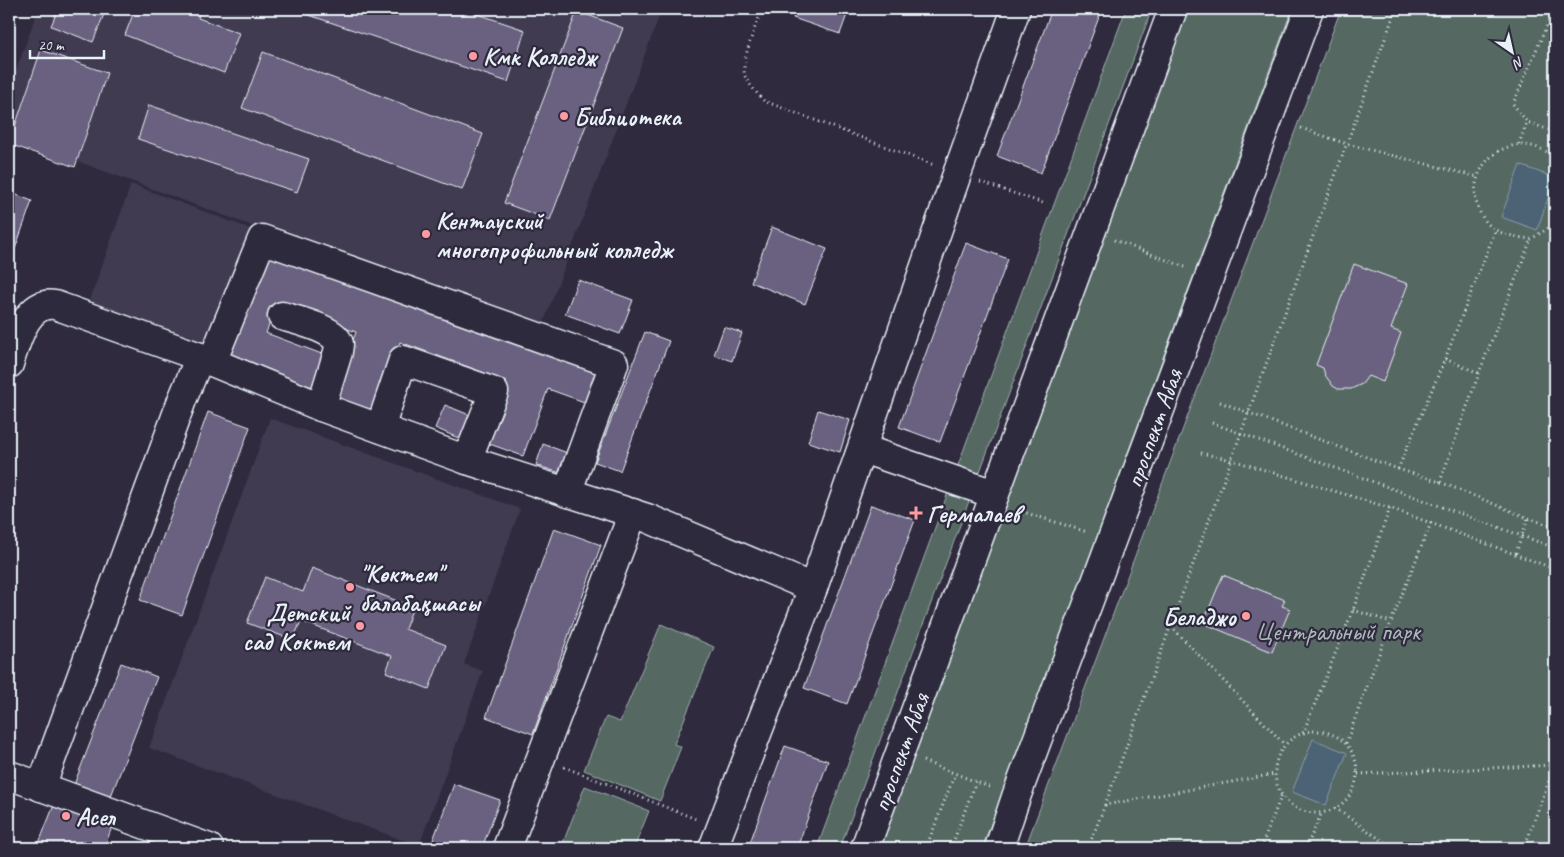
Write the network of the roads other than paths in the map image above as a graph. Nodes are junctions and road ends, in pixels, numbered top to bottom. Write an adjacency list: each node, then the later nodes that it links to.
1 (1016, 9): 9 (street)
2 (1173, 9): 12 (street, проспект Абая)
3 (1309, 9): 21 (street, проспект Абая)
4 (282, 316): 7 (street)
5 (10, 357): 6 (street)
6 (206, 360): 7 (street); 11 (street); 16 (street)
7 (321, 407): 8 (street)
8 (380, 428): 10 (street); 10 (street)
9 (863, 449): 12 (street); 14 (street)
10 (467, 460): 11 (street)
11 (568, 493): 13 (street)
12 (993, 498): 20 (street, проспект Абая)
13 (633, 513): 14 (street); 19 (street)
14 (813, 588): 17 (street)
15 (9, 775): 16 (street)
16 (41, 787): 18 (street)
17 (716, 838)
18 (209, 848)
19 (507, 848)
20 (865, 848)
21 (999, 848)

